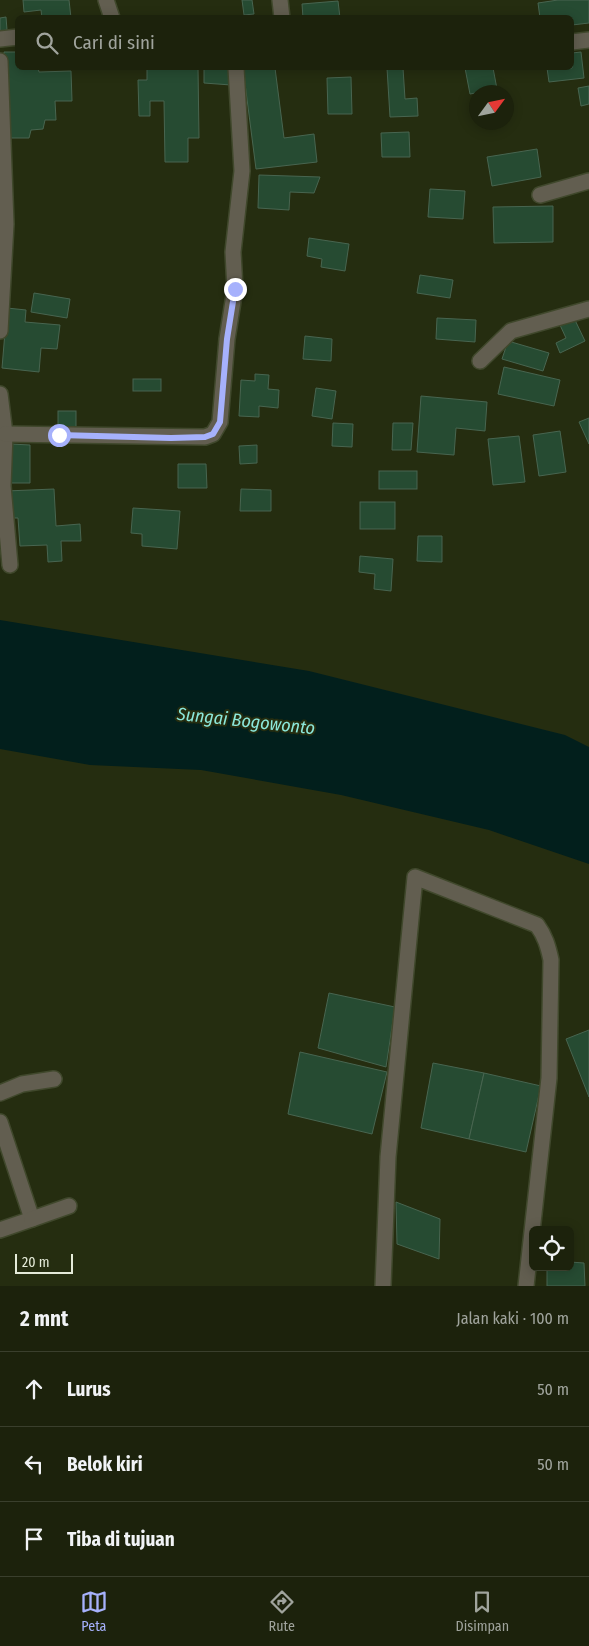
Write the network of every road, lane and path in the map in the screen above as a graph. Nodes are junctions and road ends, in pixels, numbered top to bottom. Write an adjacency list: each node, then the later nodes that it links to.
1 (106, 0): 3 (street)
2 (280, 0): 4 (street)
3 (111, 15)
4 (282, 15)
5 (15, 38): 6 (street)
6 (0, 40)
7 (589, 40): 8 (street)
8 (574, 42)
9 (0, 62): 14 (street)
10 (236, 70): 17 (street)
11 (588, 183): 12 (street)
12 (540, 196)
13 (589, 309): 15 (street)
14 (0, 330)
15 (480, 361)
16 (0, 394): 17 (street)
17 (5, 434): 18 (street)
18 (10, 565)
19 (54, 1079): 20 (street)
20 (0, 1093)
21 (0, 1122): 23 (street)
22 (69, 1206): 23 (street)
23 (32, 1219): 24 (street)
24 (0, 1230)
25 (384, 1286): 26 (street)
26 (526, 1286)

